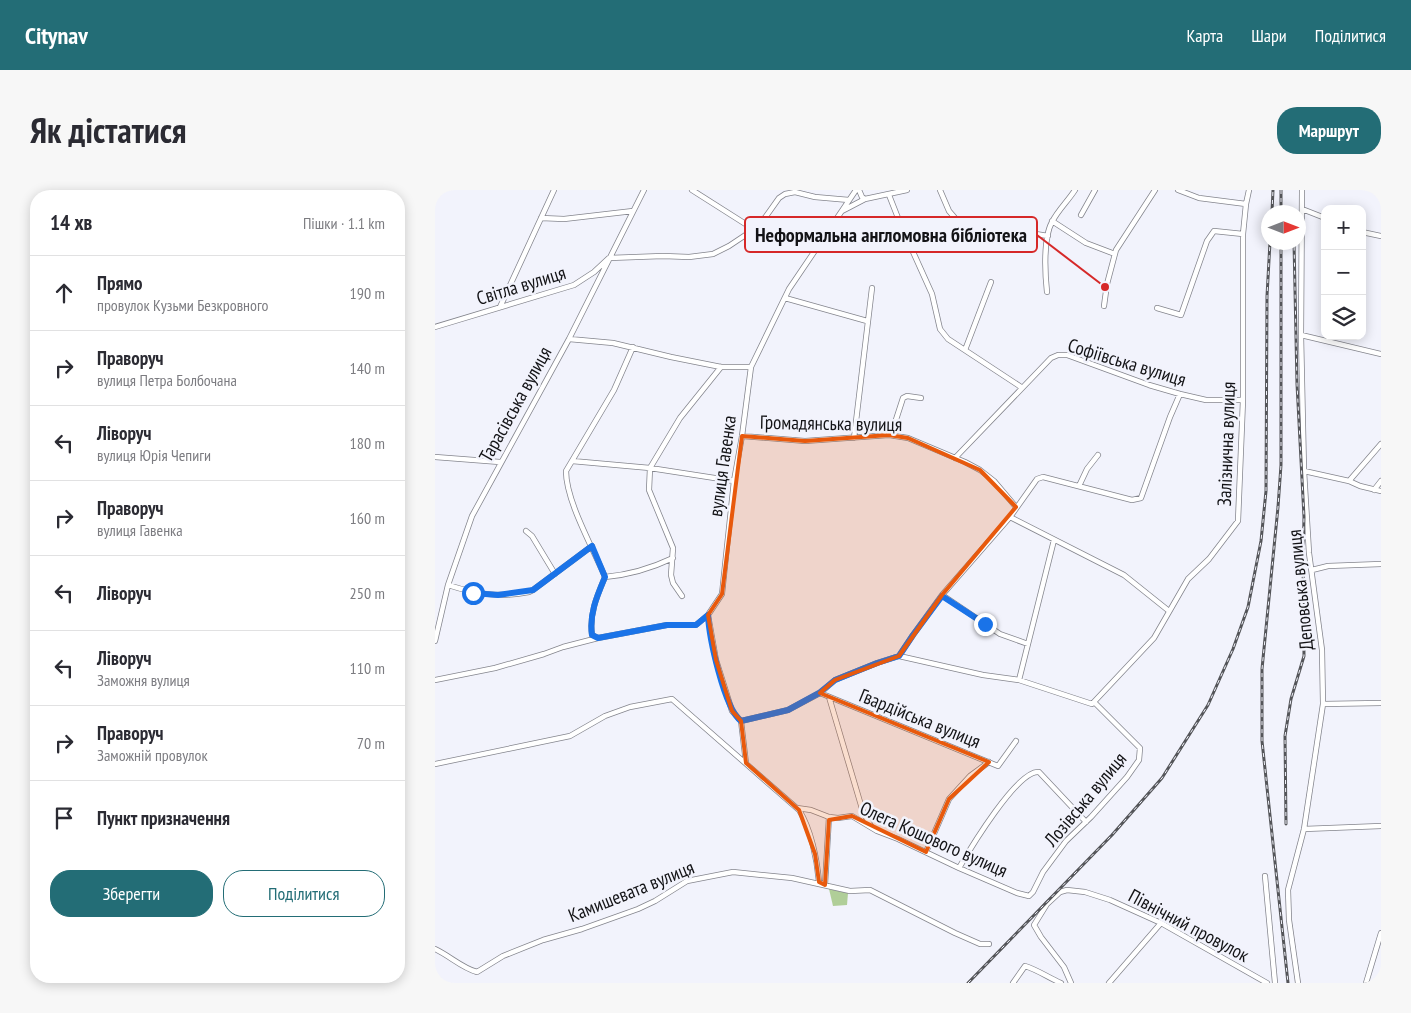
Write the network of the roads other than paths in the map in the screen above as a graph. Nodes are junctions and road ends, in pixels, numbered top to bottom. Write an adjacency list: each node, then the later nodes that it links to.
1 (554, 190): 24 (street)
2 (644, 190): 20 (street, Тарасівська вулиця)
3 (692, 190): 26 (street)
4 (858, 190): 15 (street); 16 (street, вулиця Гавенка)
5 (907, 190): 14 (street)
6 (940, 190): 29 (street)
7 (1075, 190): 25 (street)
8 (1095, 190): 22 (street)
9 (1155, 190): 32 (street)
10 (1178, 190): 17 (street)
11 (1249, 190): 17 (street, Залізнична вулиця)
12 (1302, 190): 18 (street, Деповська вулиця)
13 (793, 191): 16 (street); 26 (street)
14 (889, 195): 15 (street); 46 (street)
15 (865, 199): 21 (street)
16 (849, 200): 21 (street, вулиця Гавенка)
17 (1246, 204): 28 (street, Залізнична вулиця)
18 (1302, 205)
19 (1306, 210): 23 (street)
20 (633, 211): 24 (street); 33 (street, Тарасівська вулиця)
21 (841, 211): 37 (street, вулиця Гавенка)
22 (1081, 215)
23 (1321, 216)
24 (541, 218): 39 (street)
25 (1052, 221): 29 (street); 32 (street)
26 (755, 230): 33 (street)
27 (1366, 233): 30 (street)
28 (1243, 234): 40 (street); 53 (street, Залізнична вулиця)
29 (1048, 236): 36 (street)
30 (1381, 236)
31 (1302, 250): 43 (street, Деповська вулиця)
32 (1115, 254): 38 (street)
33 (609, 258): 39 (street, Світла вулиця); 44 (street, Тарасівська вулиця)
34 (991, 282): 46 (street)
35 (872, 288): 41 (street)
36 (1047, 292)
37 (785, 298): 41 (street); 49 (street, вулиця Гавенка)
38 (1104, 306)
39 (500, 307): 42 (street, Світла вулиця)
40 (1157, 308)
41 (867, 321): 56 (street)
42 (435, 327)
43 (1301, 335): 47 (street); 64 (street, Деповська вулиця)
44 (569, 338): 45 (street); 62 (street, Тарасівська вулиця)
45 (633, 347): 48 (street); 61 (street)
46 (965, 350): 50 (street)
47 (1381, 354)
48 (721, 367): 49 (street); 63 (street)
49 (751, 367): 55 (street, вулиця Гавенка)
50 (1021, 387): 51 (street, Софіївська вулиця); 60 (street, Софіївська вулиця)
51 (1180, 394): 53 (street, Софіївська вулиця); 68 (street)
52 (921, 398): 54 (street)
53 (1243, 400): 84 (street, Залізнична вулиця)
54 (891, 435): 56 (street, Громадянська вулиця); 60 (street, Громадянська вулиця)
55 (742, 436): 56 (street, Громадянська вулиця); 65 (street, вулиця Гавенка)
56 (854, 438)
57 (1381, 444): 66 (street)
58 (1098, 455): 68 (street)
59 (435, 457): 62 (street)
60 (955, 458): 71 (street, Громадянська вулиця)
61 (572, 460): 63 (street); 75 (street)
62 (500, 462): 81 (street, Тарасівська вулиця)
63 (650, 468): 65 (street); 76 (street)
64 (1304, 470): 66 (street); 78 (street, Деповська вулиця)
65 (734, 481): 85 (street, вулиця Гавенка)
66 (1349, 481): 69 (street)
67 (1381, 481): 69 (street)
68 (1079, 486): 71 (street)
69 (1374, 490): 70 (street)
70 (1381, 491)
71 (1016, 507): 72 (street)
72 (1010, 517): 74 (street); 83 (street)
73 (527, 531): 79 (street)
74 (1054, 540): 84 (street); 88 (street)
75 (592, 546): 79 (street); 80 (street)
76 (673, 558): 80 (street); 82 (street)
77 (1381, 564): 78 (street)
78 (1312, 570): 95 (street, Деповська вулиця)
79 (555, 574): 81 (street)
80 (605, 577): 86 (street)
81 (449, 585): 87 (street, Тарасівська вулиця)
82 (682, 596)
83 (942, 596): 88 (street); 89 (street)
84 (1169, 611): 94 (street, Залізнична вулиця)
85 (708, 615): 86 (street); 97 (street)
86 (598, 638): 90 (street)
87 (435, 641)
88 (1028, 644): 91 (street)
89 (899, 656): 91 (street); 92 (street)
90 (435, 680)
91 (1019, 680): 94 (street)
92 (819, 693): 93 (street, Гвардійська вулиця); 97 (street)
93 (829, 697): 99 (street, Гвардійська вулиця); 106 (street)
94 (1094, 702): 104 (street, Лозівська вулиця)
95 (1323, 704): 96 (street); 107 (street, Деповська вулиця)
96 (1381, 704)
97 (741, 721): 100 (street)
98 (1016, 741): 99 (street)
99 (989, 762): 108 (street, Гвардійська вулиця)
100 (746, 763): 101 (street); 102 (street)
101 (435, 764)
102 (797, 808): 103 (street, Олега Кошового вулиця); 111 (street)
103 (829, 817): 106 (street, Олега Кошового вулиця); 111 (street)
104 (1086, 822): 109 (street); 112 (street, Лозівська вулиця)
105 (1381, 826): 107 (street)
106 (872, 828): 108 (street, Олега Кошового вулиця)
107 (1304, 829): 125 (street, Деповська вулиця)
108 (926, 852): 109 (street, Олега Кошового вулиця)
109 (959, 868): 112 (street, Олега Кошового вулиця)
110 (1265, 876): 124 (street)
111 (825, 885): 115 (street, Камишевата вулиця); 116 (street, Камишевата вулиця)
112 (1029, 896)
113 (1161, 923): 121 (street, Північний провулок); 122 (street); 123 (street, Північний провулок)
114 (1381, 934): 126 (street)
115 (989, 944)
116 (435, 950)
117 (1045, 976): 118 (street); 119 (street); 120 (street)
118 (1013, 983)
119 (1044, 983)
120 (1061, 983)
121 (1071, 983)
122 (1109, 983)
123 (1267, 983)
124 (1275, 983)
125 (1297, 983)
126 (1366, 983)

